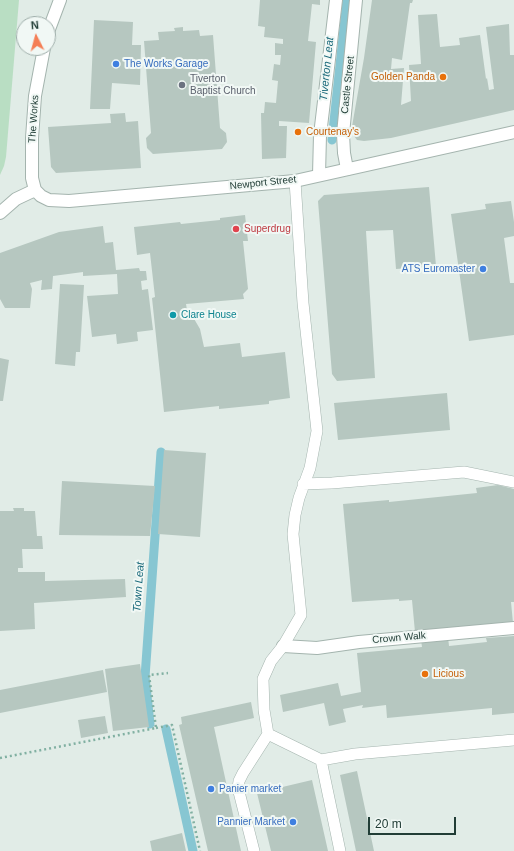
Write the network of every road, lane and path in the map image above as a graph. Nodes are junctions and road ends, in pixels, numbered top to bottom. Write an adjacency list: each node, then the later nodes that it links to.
1 (60, 0): 4 (street)
2 (336, 0): 8 (street)
3 (356, 0): 7 (street, Castle Street)
4 (54, 16)
5 (42, 56): 10 (street, The Works)
6 (514, 132): 7 (street, Newport Street)
7 (347, 169): 8 (street, Newport Street)
8 (319, 175): 9 (street, Newport Street)
9 (295, 181): 10 (street, Newport Street); 13 (lane)
10 (34, 190): 11 (street)
11 (0, 213)
12 (514, 482): 13 (lane)
13 (304, 484): 15 (lane)
14 (514, 628): 15 (street, Crown Walk)
15 (283, 646): 18 (lane)
16 (168, 673): 17 (path)
17 (156, 728): 20 (path); 22 (path)
18 (268, 734): 21 (lane); 23 (lane)
19 (514, 740): 21 (lane)
20 (0, 758)
21 (321, 760): 24 (lane)
22 (200, 851)
23 (254, 851)
24 (340, 851)

